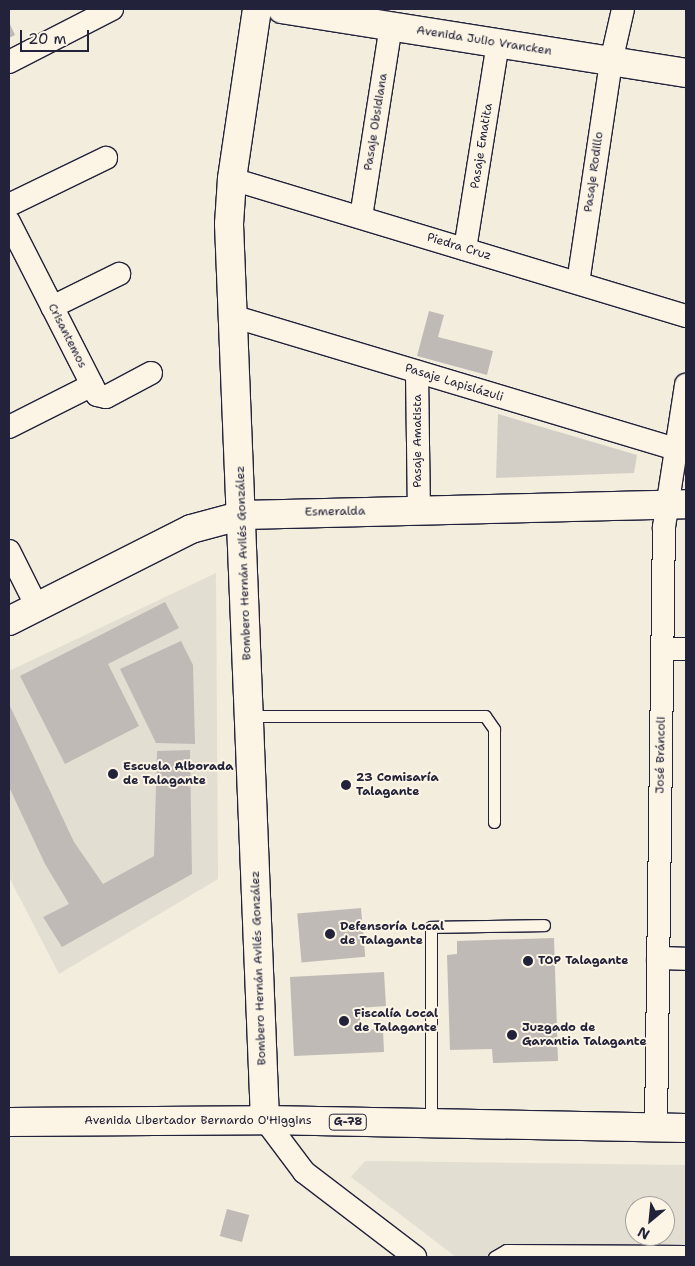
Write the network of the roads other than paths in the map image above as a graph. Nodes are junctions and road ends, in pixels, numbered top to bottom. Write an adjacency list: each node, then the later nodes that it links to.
1 (112, 9): 7 (street)
2 (257, 9): 11 (street, Bombero Hernán Avilés González)
3 (282, 9): 5 (street, Avenida Julio Vrancken)
4 (623, 9): 8 (street, Pasaje Rodillo)
5 (390, 26): 6 (street, Avenida Julio Vrancken); 13 (street, Pasaje Obsidiana)
6 (498, 43): 8 (street, Avenida Julio Vrancken); 15 (street, Pasaje Ematita)
7 (9, 62)
8 (611, 62): 9 (street, Avenida Julio Vrancken); 18 (street, Pasaje Rodillo)
9 (686, 73)
10 (106, 158): 12 (street)
11 (232, 178): 13 (street, Piedra Cruz); 20 (street, Bombero Hernán Avilés González)
12 (9, 205)
13 (361, 218): 15 (street, Piedra Cruz)
14 (9, 222): 16 (street, Crisantemos)
15 (465, 249): 18 (street, Piedra Cruz)
16 (16, 253): 19 (street, Crisantemos)
17 (118, 274): 19 (street)
18 (578, 283): 21 (street, Piedra Cruz)
19 (52, 307): 24 (street, Crisantemos)
20 (232, 316): 22 (street, Pasaje Lapislázuli); 30 (street, Bombero Hernán Avilés González)
21 (686, 316)
22 (417, 372): 27 (street, Pasaje Lapislázuli); 29 (street, Pasaje Amatista)
23 (151, 373): 24 (street)
24 (92, 385): 26 (street)
25 (686, 385): 27 (street, José Bráncoli)
26 (9, 427)
27 (676, 449): 28 (street, José Bráncoli)
28 (676, 505): 29 (street, Esmeralda); 34 (street, José Bráncoli)
29 (418, 510): 30 (street, Esmeralda)
30 (243, 515): 32 (street, Esmeralda); 36 (street, Bombero Hernán Avilés González)
31 (9, 551): 32 (street)
32 (37, 607): 33 (street, Esmeralda)
33 (9, 622)
34 (662, 649): 35 (street); 39 (street, José Bráncoli)
35 (686, 649)
36 (250, 716): 37 (lane); 41 (street, Bombero Hernán Avilés González)
37 (494, 822)
38 (544, 924): 43 (lane)
39 (658, 958): 40 (street); 44 (street, José Bráncoli)
40 (686, 959)
41 (265, 1120): 42 (street, Avenida Libertador Bernardo O'Higgins / G-78); 43 (street, Avenida Libertador Bernardo O'Higgins / G-78); 47 (street)
42 (9, 1122)
43 (431, 1123): 44 (street, Avenida Libertador Bernardo O'Higgins / G-78)
44 (656, 1127): 45 (street, Avenida Libertador Bernardo O'Higgins / G-78)
45 (686, 1128)
46 (686, 1251): 48 (lane)
47 (415, 1257)
48 (494, 1257)

